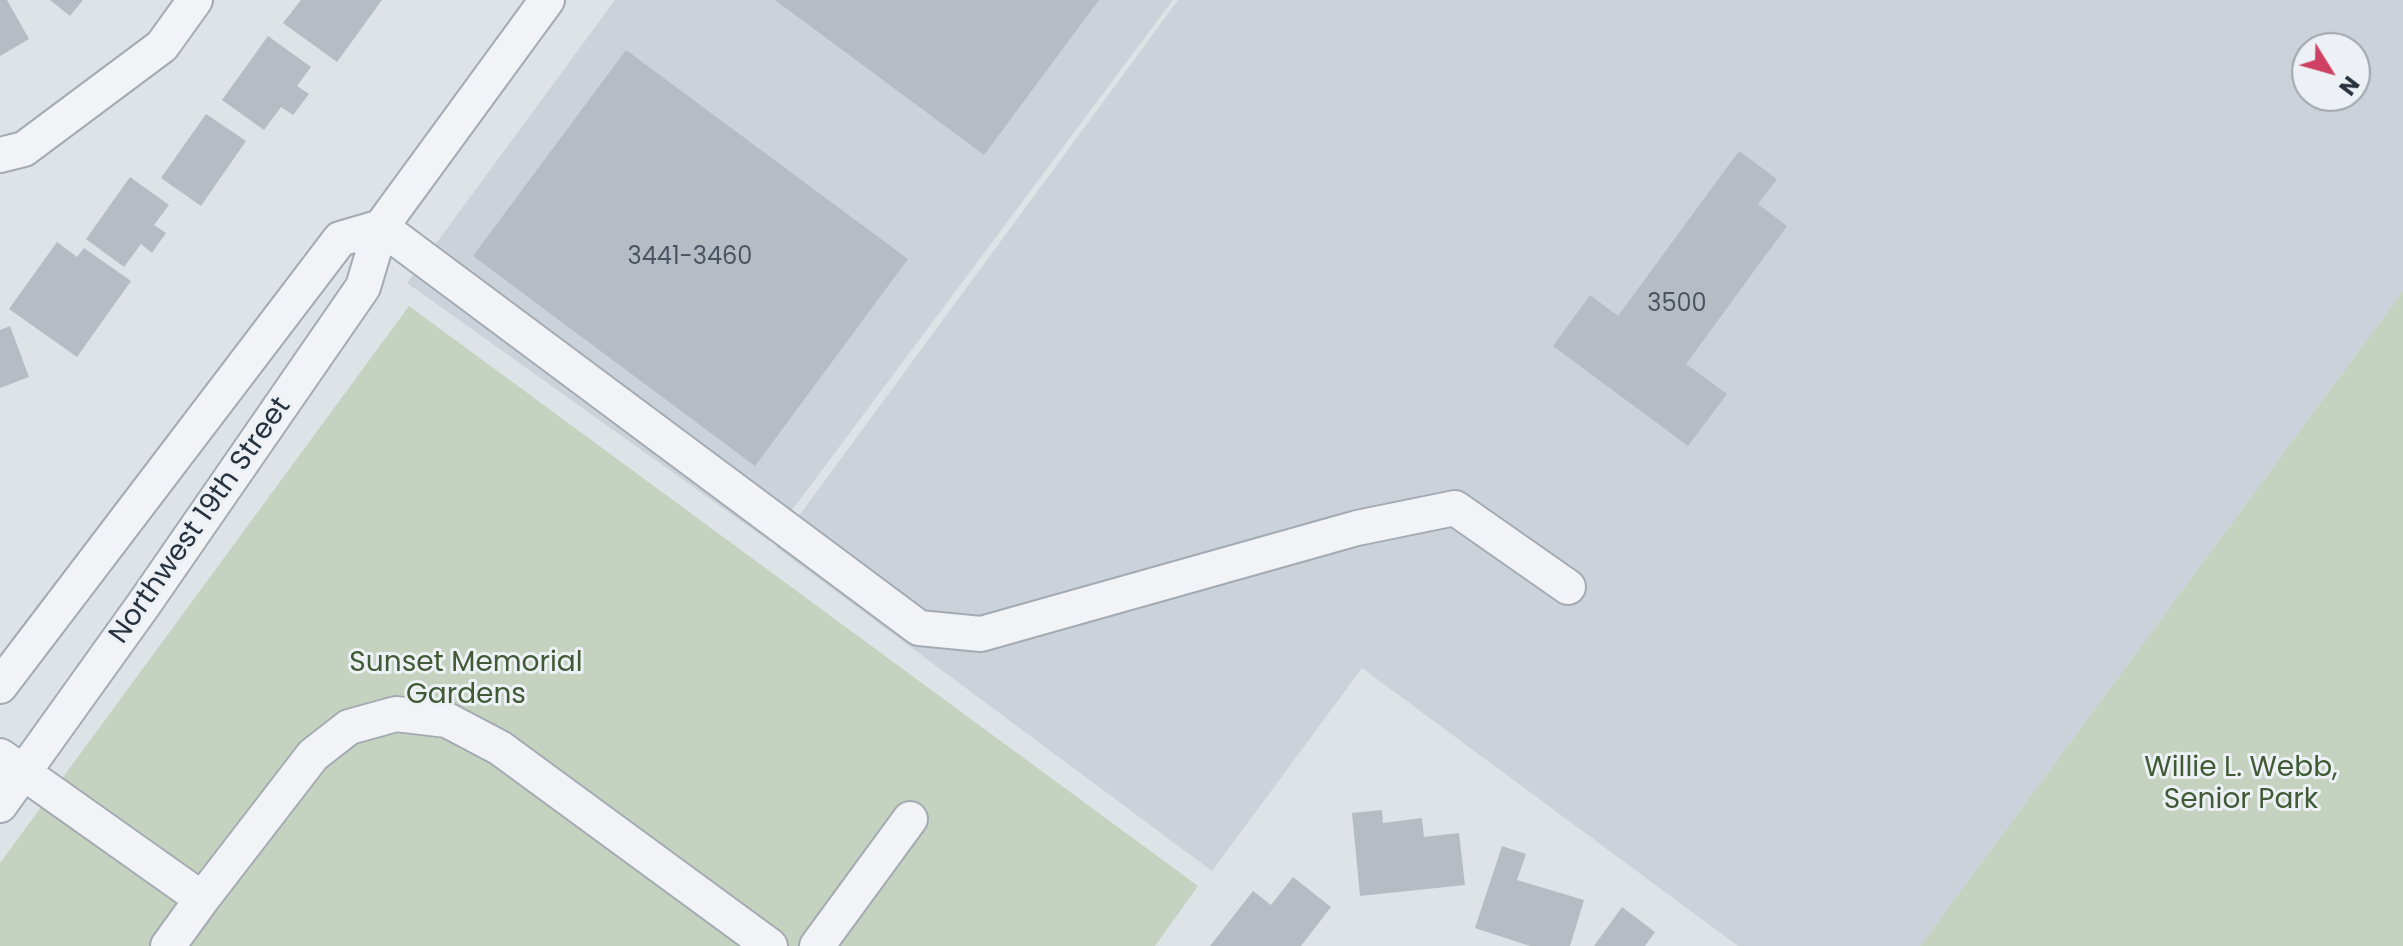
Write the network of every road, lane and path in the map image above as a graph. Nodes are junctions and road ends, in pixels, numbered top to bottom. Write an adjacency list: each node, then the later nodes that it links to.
1 (195, 0): 3 (street)
2 (547, 0): 4 (street, Northwest 19th Street)
3 (0, 155)
4 (381, 227): 5 (street); 6 (street, Northwest 19th Street); 7 (street, Northwest 19th Street)
5 (1568, 587)
6 (0, 686)
7 (12, 764): 8 (street, Northwest 19th Street); 10 (street)
8 (0, 805)
9 (910, 819): 13 (street)
10 (202, 899): 11 (street); 12 (street)
11 (168, 946)
12 (770, 946)
13 (817, 946)

